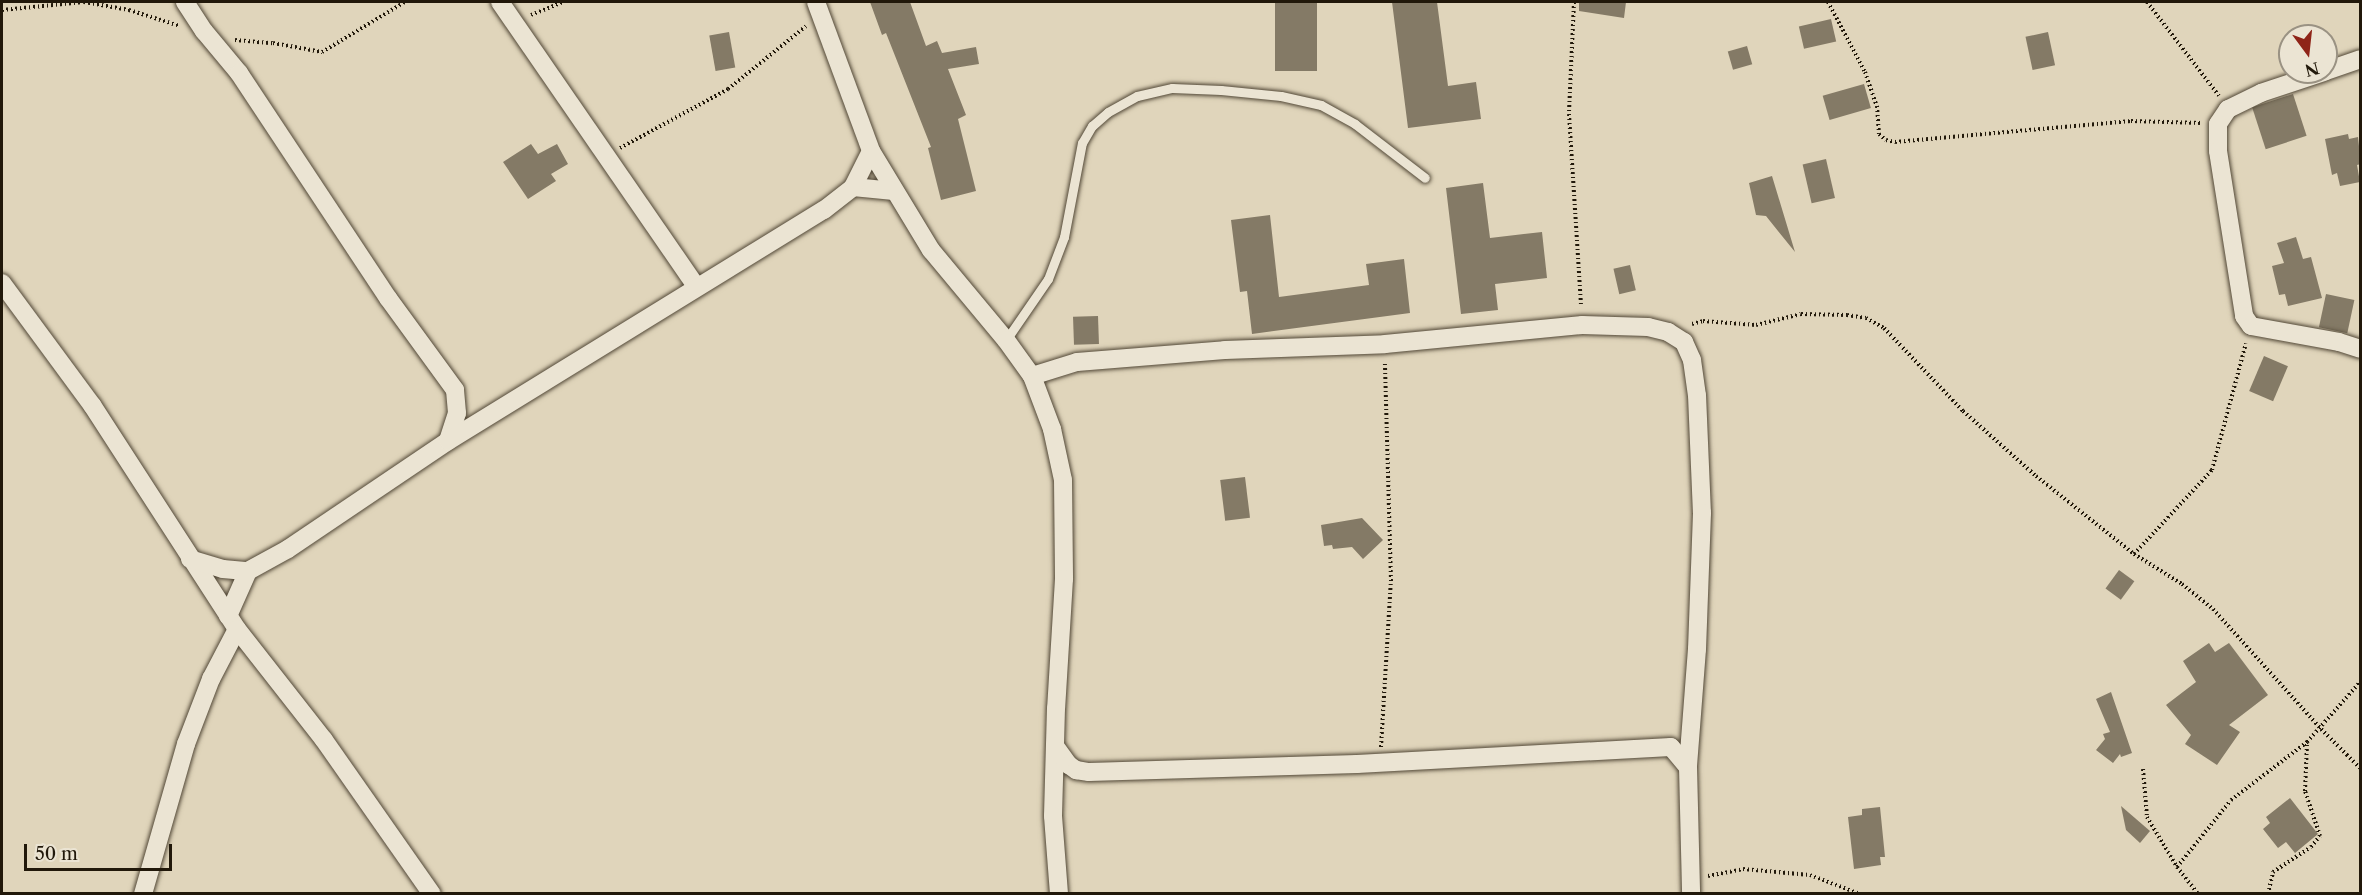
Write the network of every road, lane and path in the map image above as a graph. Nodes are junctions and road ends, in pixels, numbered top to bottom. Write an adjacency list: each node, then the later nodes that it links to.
1 (185, 2): 11 (street)
2 (405, 2): 11 (path)
3 (500, 2): 10 (street)
4 (564, 2): 10 (path)
5 (1574, 2): 23 (path)
6 (1828, 2): 15 (path)
7 (2147, 2): 15 (path)
8 (818, 8): 16 (street); 17 (path)
9 (2, 10): 11 (path)
10 (513, 22): 17 (street)
11 (207, 35): 30 (street)
12 (2361, 59): 13 (street)
13 (2338, 67)
14 (2288, 84): 15 (street)
15 (2223, 116): 24 (street)
16 (871, 152): 19 (street); 20 (street)
17 (606, 156): 22 (street)
18 (1425, 178): 26 (lane)
19 (853, 187): 20 (street); 22 (street)
20 (894, 191): 26 (street)
21 (2, 283): 32 (street)
22 (696, 286): 30 (street)
23 (1582, 325): 25 (street); 27 (street)
24 (2251, 326): 28 (street); 31 (path)
25 (1668, 332): 31 (path); 40 (street)
26 (1006, 340): 29 (street)
27 (1385, 344): 29 (street); 39 (path)
28 (2361, 349)
29 (1032, 376): 38 (street)
30 (448, 441): 33 (street)
31 (2134, 554): 36 (path)
32 (189, 559): 33 (street); 34 (street)
33 (248, 571): 34 (street)
34 (232, 622): 45 (street); 46 (street)
35 (2361, 682): 36 (path)
36 (2321, 729): 37 (path); 41 (path)
37 (2307, 742): 43 (path); 50 (path)
38 (1055, 746): 39 (street); 47 (street)
39 (1380, 763): 40 (street)
40 (1688, 767): 44 (street)
41 (2361, 768)
42 (2143, 769): 43 (path)
43 (2177, 867): 49 (path)
44 (1690, 886): 48 (path)
45 (143, 894)
46 (432, 894)
47 (1059, 894)
48 (1860, 894)
49 (2199, 894)
50 (2268, 894)

